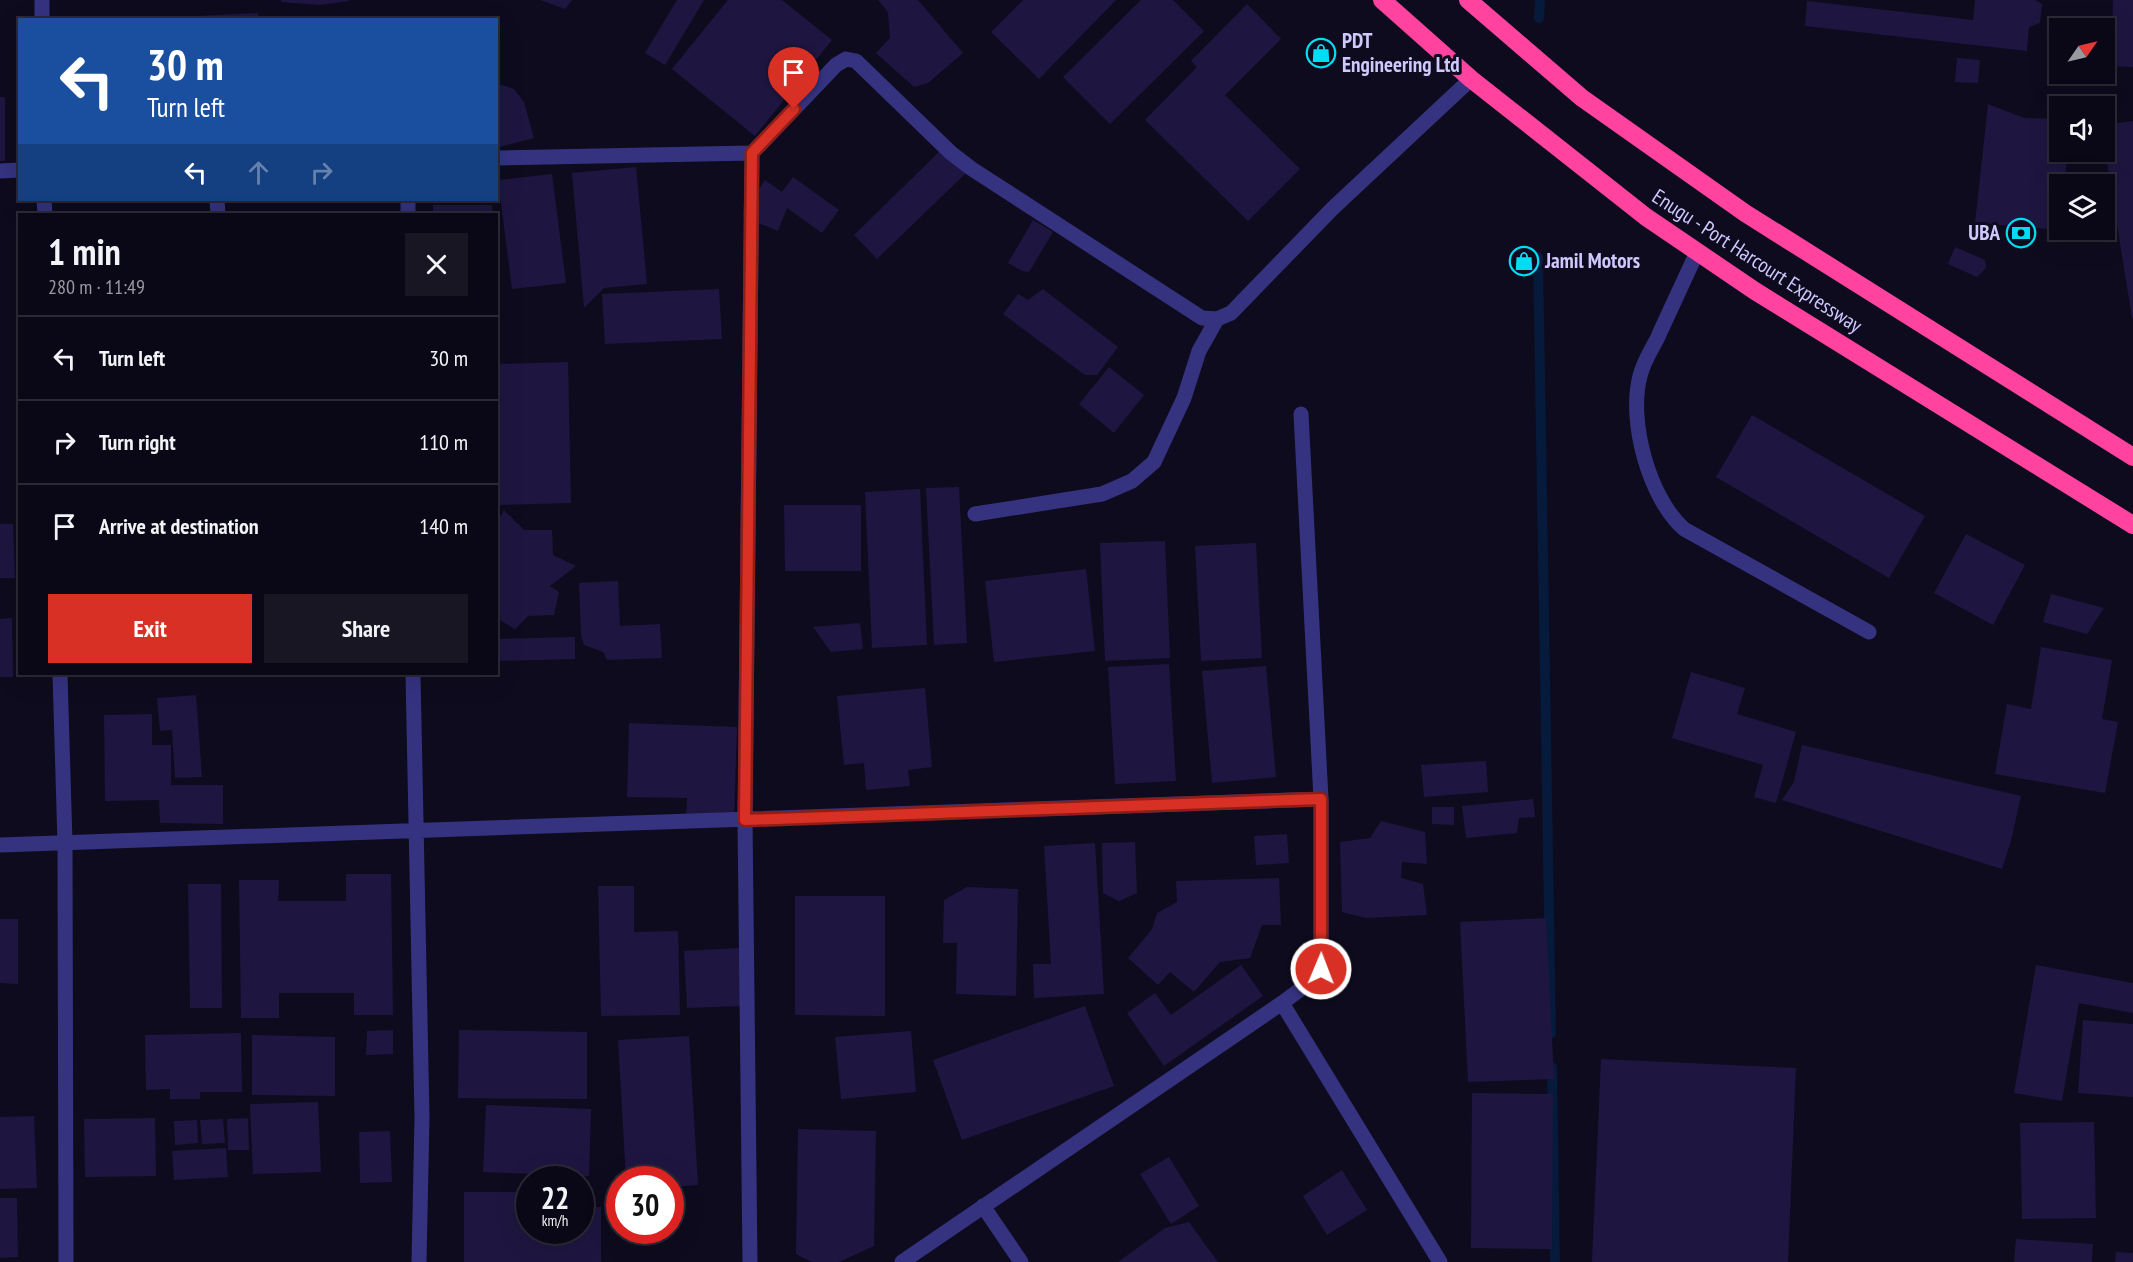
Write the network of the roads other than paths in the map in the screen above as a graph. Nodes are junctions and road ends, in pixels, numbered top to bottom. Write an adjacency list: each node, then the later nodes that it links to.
1 (42, 0): 4 (street)
2 (1382, 0): 5 (highway, Enugu - Port Harcourt Expressway)
3 (1468, 0): 13 (highway, Enugu - Port Harcourt Expressway)
4 (42, 18)
5 (1471, 79): 10 (highway, Enugu - Port Harcourt Expressway); 11 (street)
6 (752, 153): 7 (street); 11 (street); 20 (street)
7 (498, 158)
8 (18, 170): 9 (street)
9 (0, 171)
10 (1697, 252): 15 (highway, Enugu - Port Harcourt Expressway); 16 (street)
11 (1217, 319): 14 (street)
12 (1301, 414): 19 (street)
13 (2133, 457)
14 (975, 513)
15 (2133, 525)
16 (1869, 632)
17 (60, 675): 22 (street)
18 (413, 675): 21 (street)
19 (1321, 799): 20 (street); 24 (street)
20 (745, 820): 21 (street); 28 (street)
21 (415, 830): 22 (street); 27 (street)
22 (65, 843): 23 (street); 26 (street)
23 (0, 845)
24 (1282, 1003): 25 (street); 31 (street)
25 (983, 1206): 29 (street); 30 (street)
26 (66, 1262)
27 (418, 1262)
28 (750, 1262)
29 (902, 1262)
30 (1021, 1262)
31 (1440, 1262)

